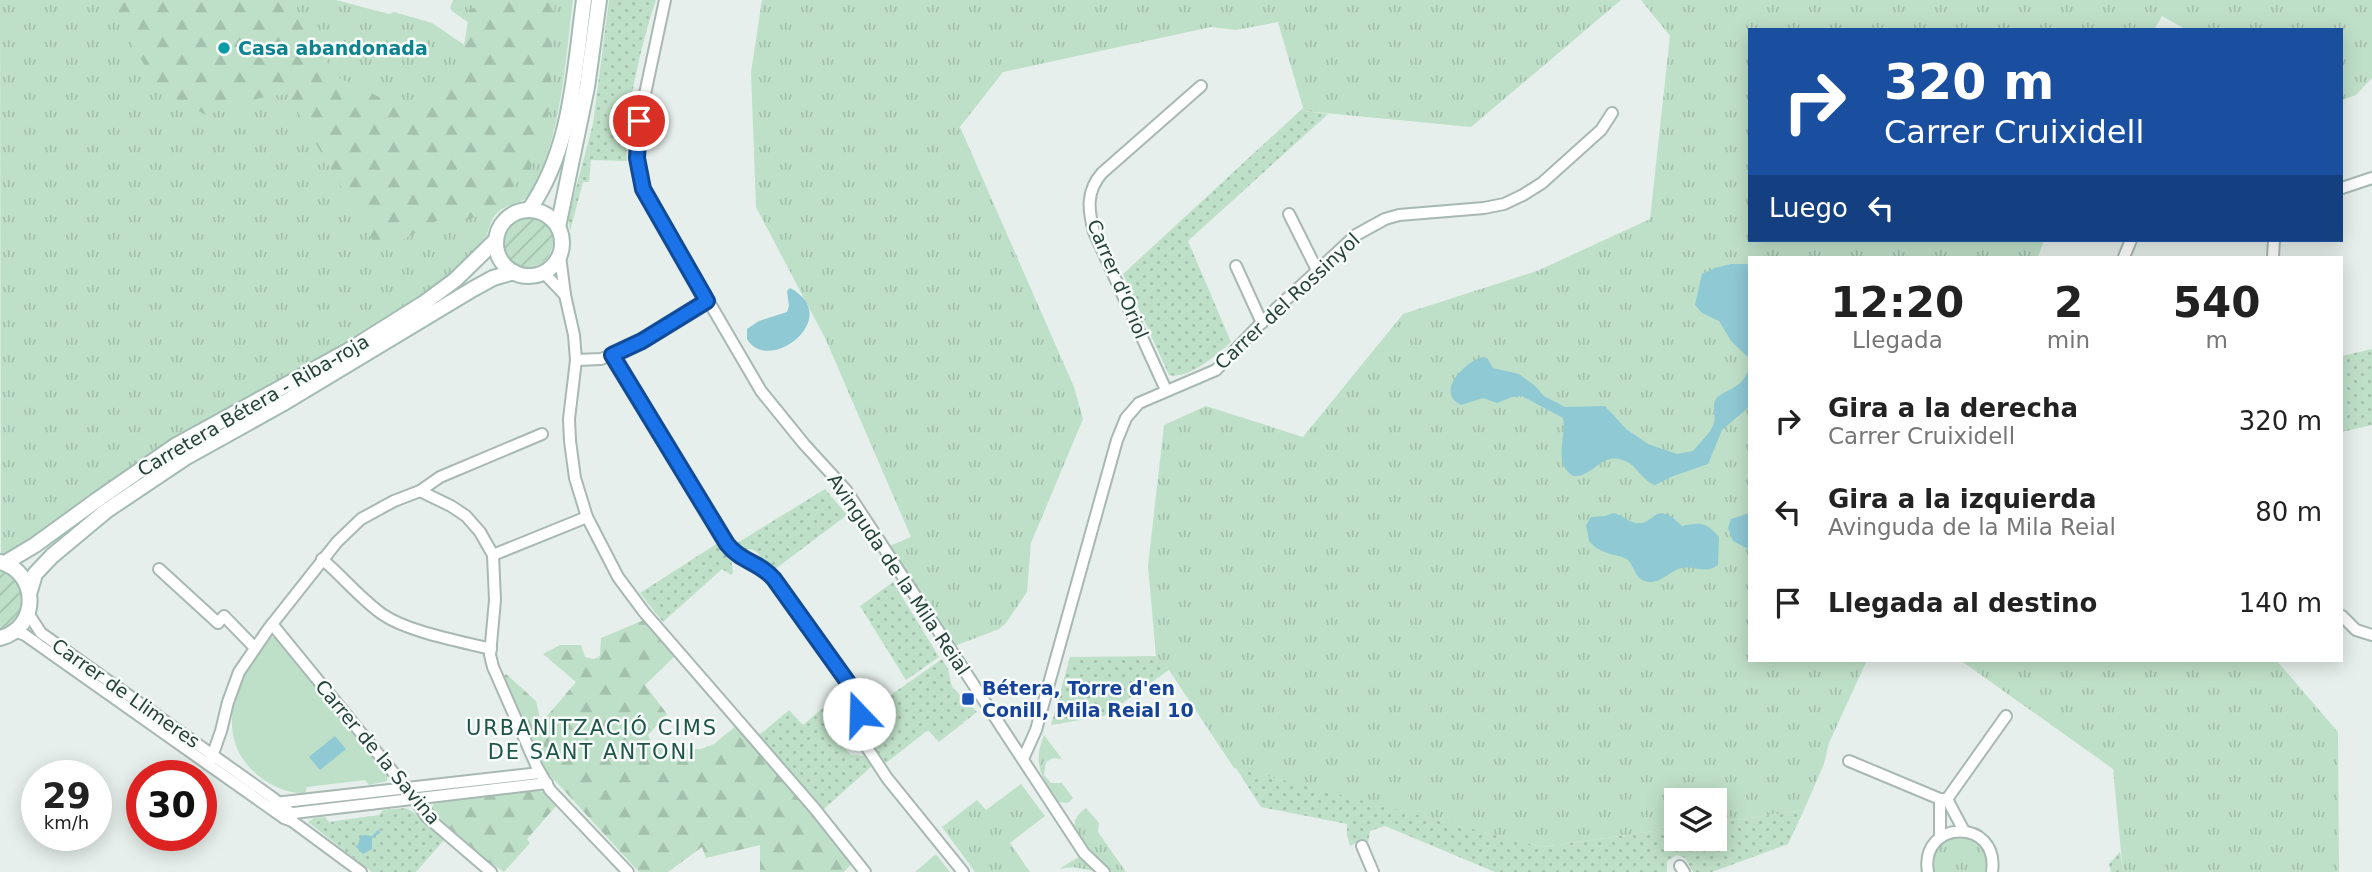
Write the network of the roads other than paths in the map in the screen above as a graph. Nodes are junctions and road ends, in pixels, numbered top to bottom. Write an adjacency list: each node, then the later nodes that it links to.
1 (584, 0): 8 (main road)
2 (599, 0): 10 (main road)
3 (665, 0): 18 (street, Avinguda de la Mila Reial)
4 (1201, 86): 22 (street, Carrer d'Oriol)
5 (1612, 113): 15 (street, Carrer del Rossinyol)
6 (2372, 178): 7 (street)
7 (2343, 188)
8 (529, 210): 10 (main road); 11 (main road)
9 (1289, 214): 15 (street)
10 (558, 227): 12 (main road)
11 (496, 240): 14 (main road); 28 (main road, Carretera Bétera - Riba-roja)
12 (560, 256): 16 (main road); 17 (street)
13 (1236, 266): 19 (street)
14 (514, 272): 16 (main road); 30 (main road, Carretera Bétera - Riba-roja)
15 (1318, 272): 19 (street, Carrer del Rossinyol)
16 (544, 273): 17 (street)
17 (565, 295): 21 (street)
18 (707, 301): 20 (street); 40 (street, Avinguda de la Mila Reial)
19 (1262, 323): 22 (street, Carrer del Rossinyol)
20 (612, 355): 21 (street); 59 (street)
21 (576, 360): 25 (street)
22 (1166, 390): 40 (street, Carrer del Rossinyol)
23 (542, 434): 24 (street)
24 (420, 491): 26 (street); 27 (street)
25 (587, 517): 26 (street); 58 (street)
26 (494, 555): 38 (street)
27 (322, 559): 33 (street); 38 (street)
28 (2, 562): 30 (main road)
29 (159, 569): 37 (street)
30 (30, 591): 31 (main road)
31 (28, 613): 34 (main road); 41 (street, Carrer de Llimeres)
32 (2343, 616): 35 (street)
33 (272, 624): 37 (street); 46 (street, Carrer de la Savina)
34 (15, 631): 36 (main road); 41 (street, Carrer de Llimeres)
35 (2372, 635)
36 (0, 638)
37 (256, 648): 41 (street)
38 (491, 649): 45 (street)
39 (2006, 716): 48 (street)
40 (1023, 759): 60 (street, Avinguda de la Mila Reial)
41 (211, 760)
42 (1849, 761): 48 (street)
43 (217, 764): 49 (street, Carrer de Llimeres)
44 (217, 765): 50 (street, Carrer de Llimeres)
45 (543, 778): 46 (street); 47 (street); 57 (street)
46 (406, 788): 47 (street, Carrer de la Savina); 49 (street)
47 (415, 799): 51 (street); 56 (street, Carrer de la Savina)
48 (1943, 799): 52 (street); 53 (street)
49 (279, 803): 50 (street); 51 (street, Carrer de Llimeres)
50 (264, 804): 51 (street, Carrer de Llimeres)
51 (292, 817): 55 (street, Carrer de Llimeres)
52 (1964, 831): 53 (street); 63 (street)
53 (1940, 838): 62 (street)
54 (1362, 846): 61 (street)
55 (361, 872)
56 (491, 872)
57 (628, 872)
58 (864, 872)
59 (963, 872)
60 (1104, 872)
61 (1373, 872)
62 (1928, 872)
63 (1992, 872)

